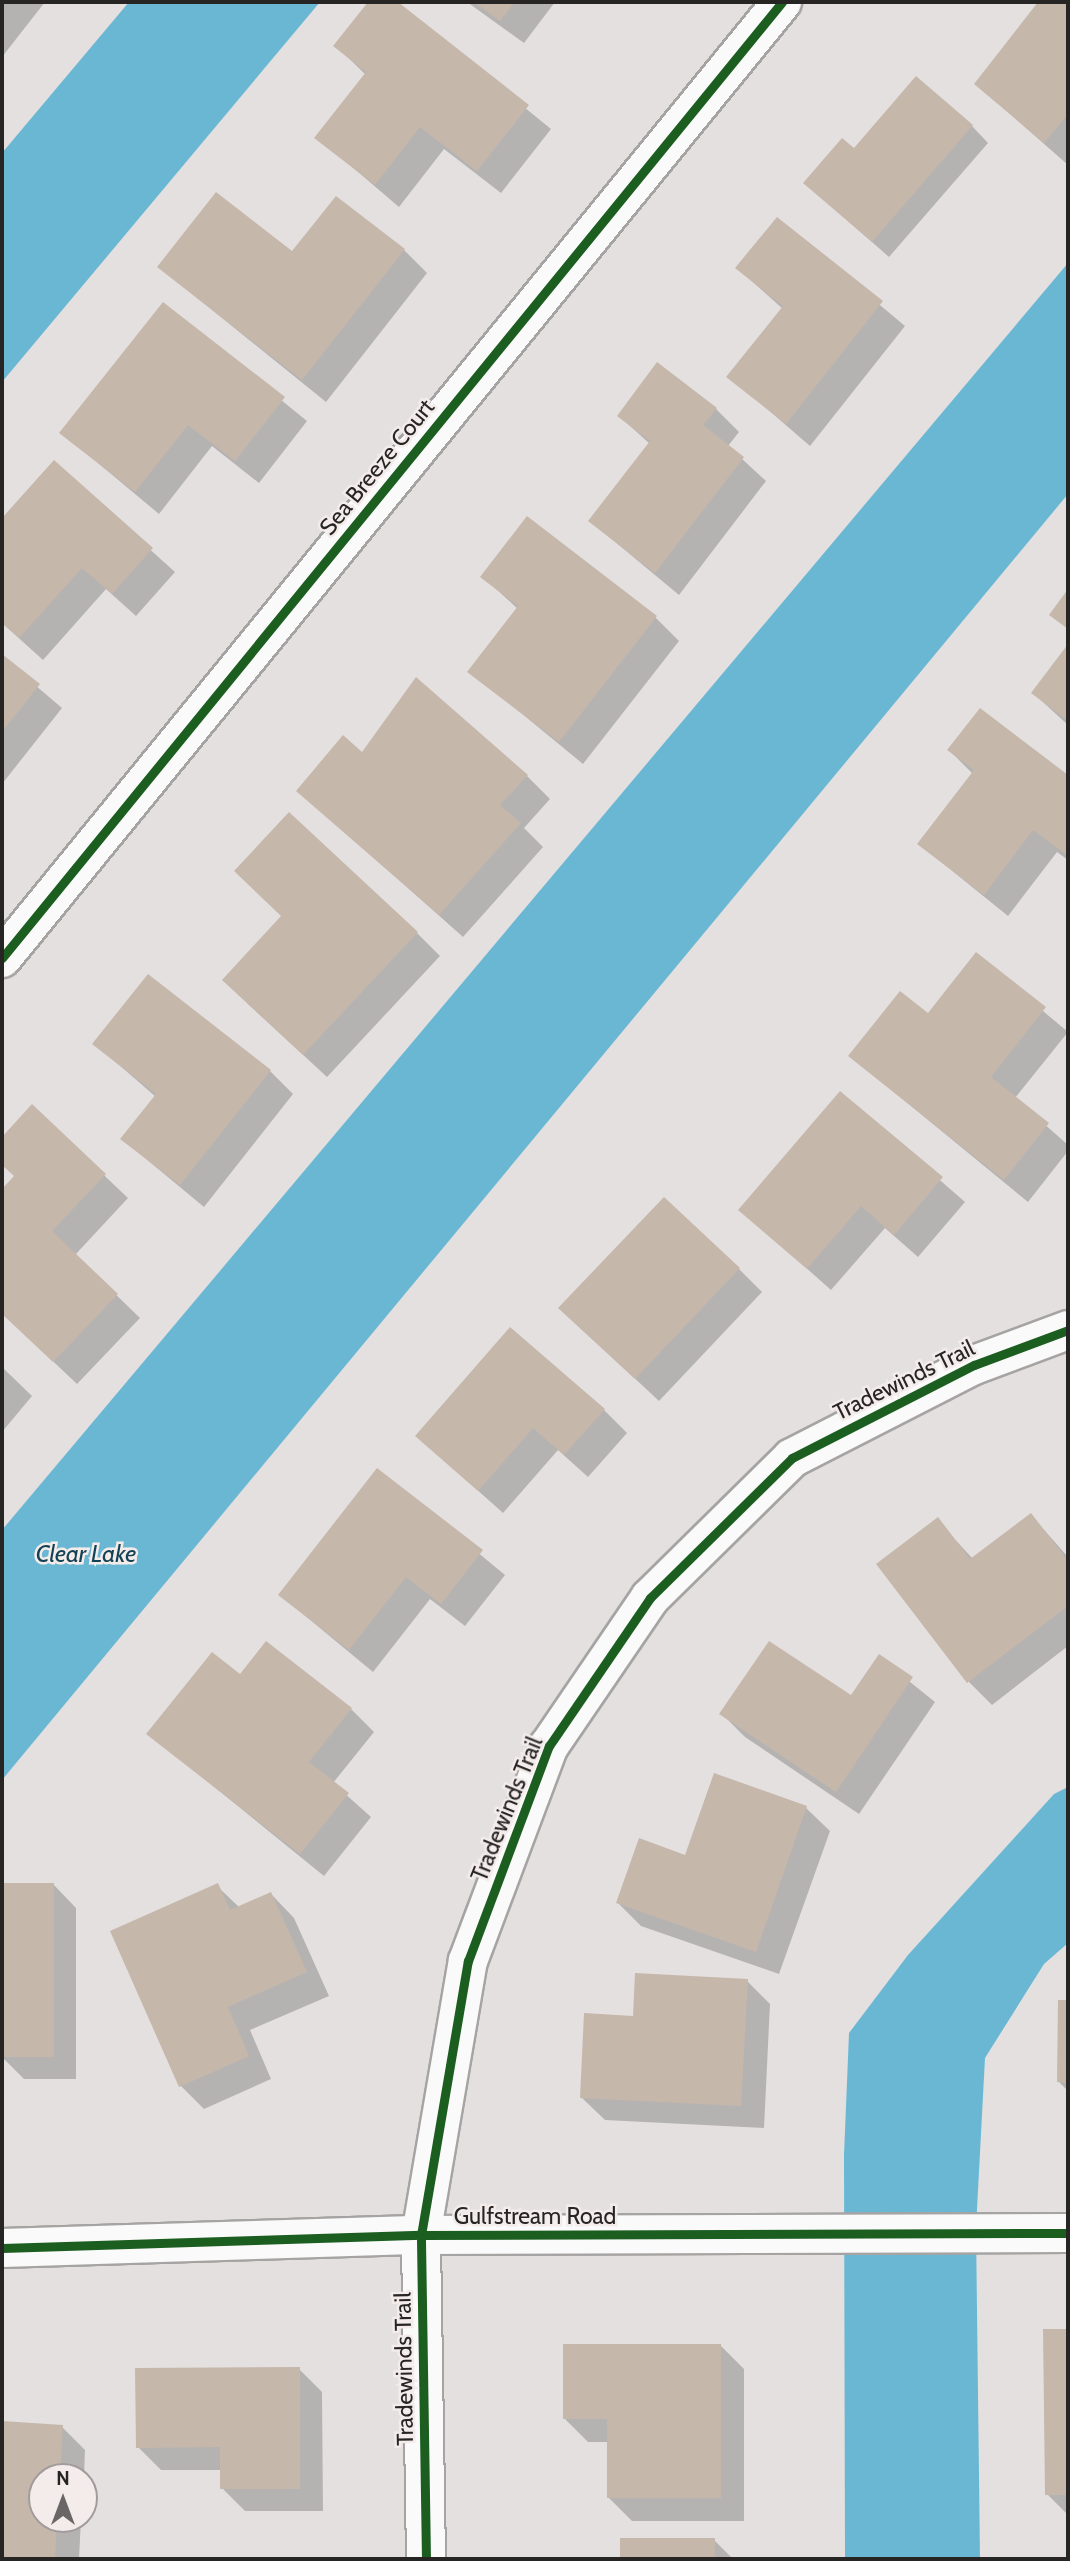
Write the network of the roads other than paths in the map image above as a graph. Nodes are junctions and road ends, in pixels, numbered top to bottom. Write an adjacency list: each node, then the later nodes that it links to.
1 (782, 2): 2 (street, Sea Breeze Court)
2 (2, 958)
3 (1068, 1330): 5 (street, Tradewinds Trail)
4 (1068, 2233): 5 (street, Gulfstream Road)
5 (421, 2235): 6 (street, Gulfstream Road); 7 (street, Tradewinds Trail)
6 (2, 2248)
7 (426, 2559)

